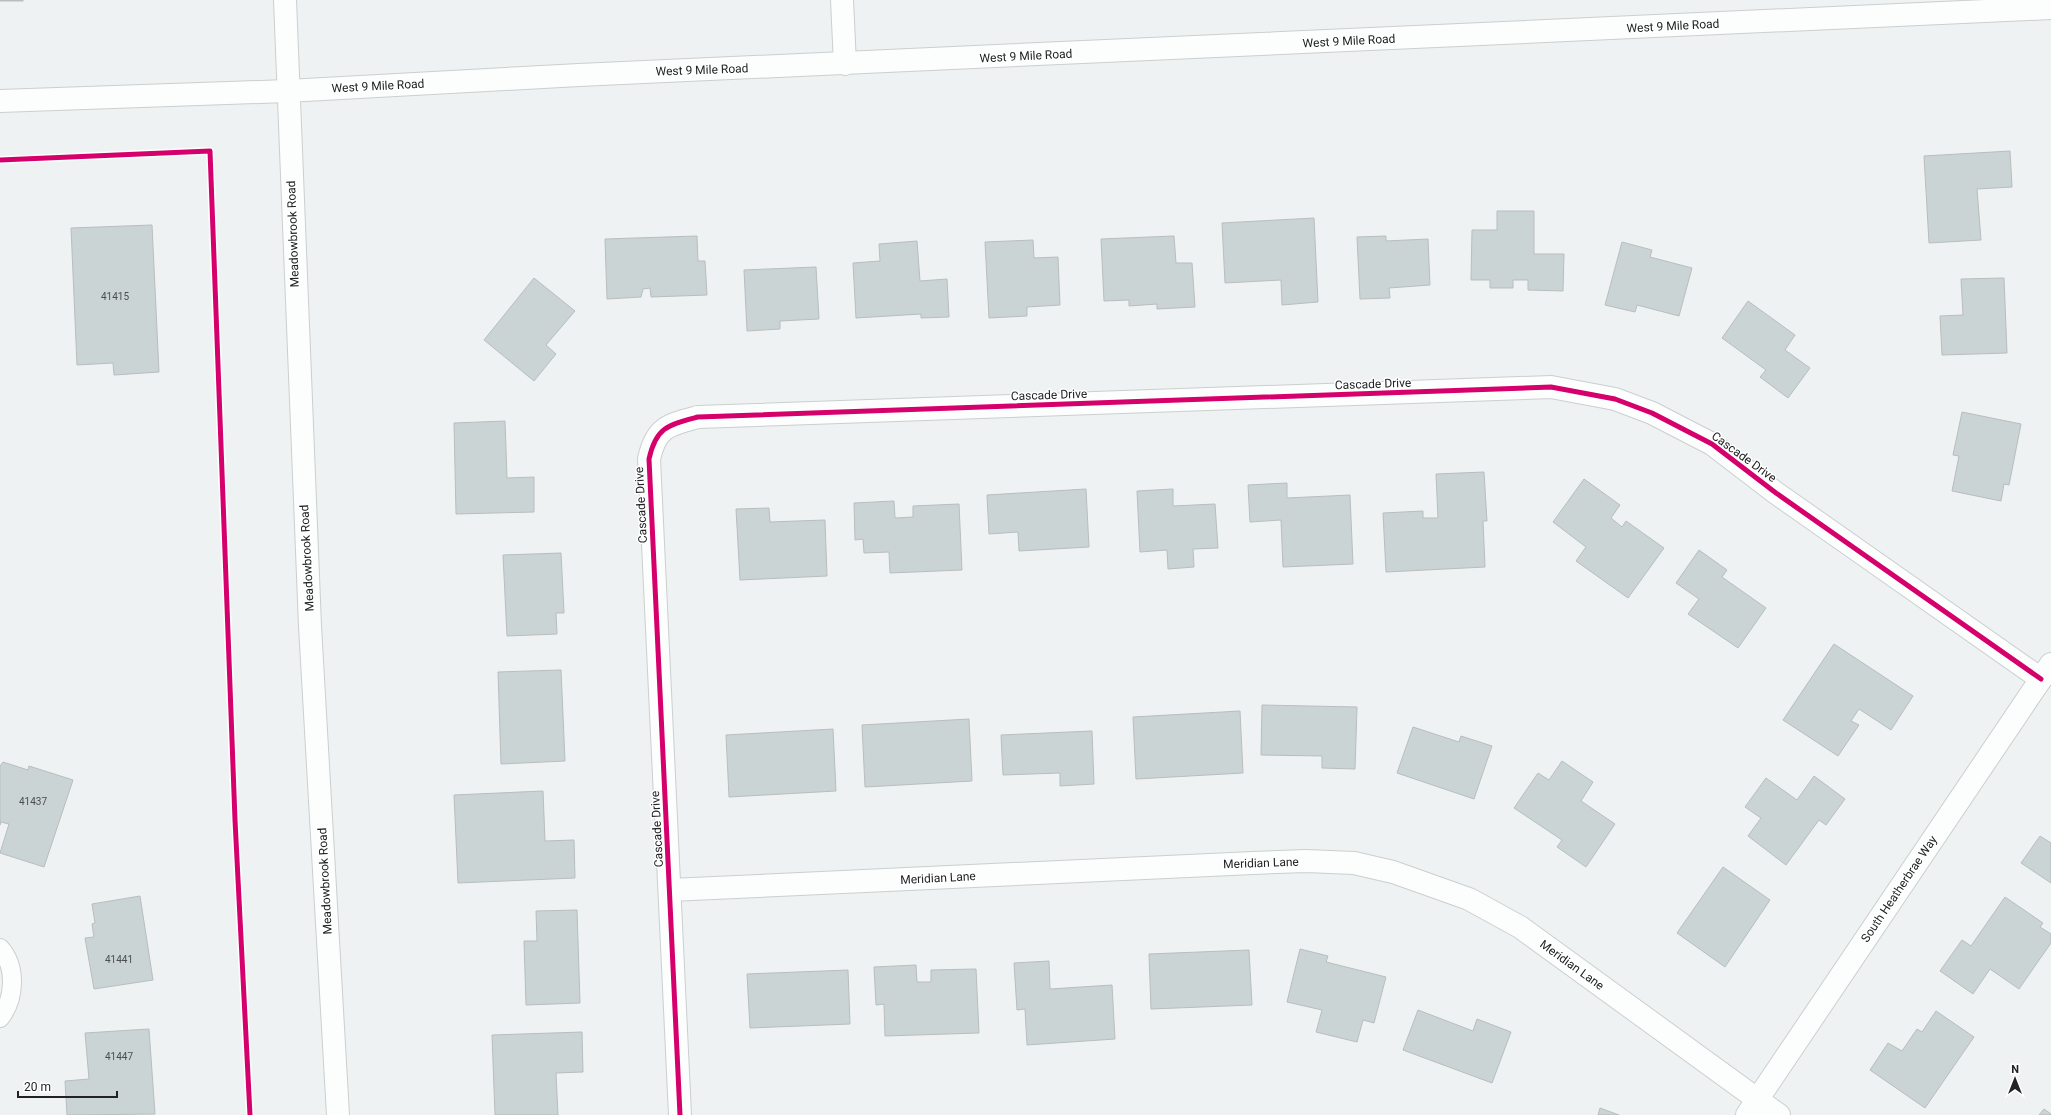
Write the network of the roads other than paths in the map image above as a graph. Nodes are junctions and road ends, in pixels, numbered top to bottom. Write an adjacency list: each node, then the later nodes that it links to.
1 (285, 0): 5 (street, Meadowbrook Road)
2 (842, 0): 4 (street)
3 (2051, 8): 4 (street, West 9 Mile Road)
4 (844, 64): 5 (street, West 9 Mile Road)
5 (288, 91): 6 (street, West 9 Mile Road); 12 (street, Meadowbrook Road)
6 (0, 101)
7 (2046, 672): 8 (street, Cascade Drive); 11 (street, South Heatherbrae Way)
8 (670, 890): 11 (street, Meridian Lane); 13 (street, Cascade Drive)
9 (0, 948): 10 (lane)
10 (0, 1018)
11 (1752, 1107): 14 (street, Meridian Lane)
12 (338, 1115)
13 (680, 1115)
14 (1779, 1115)

